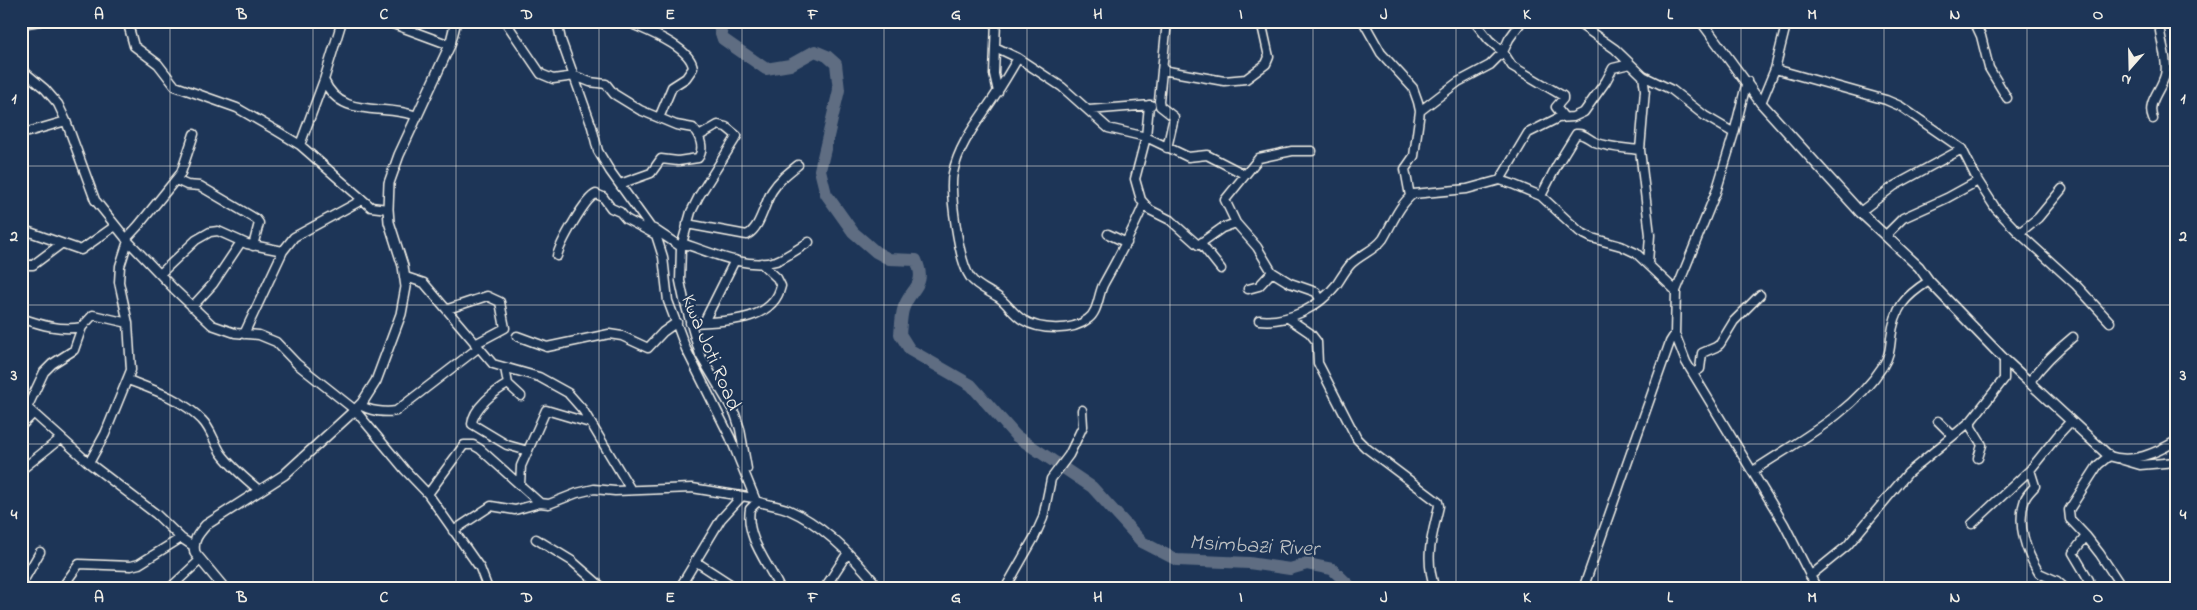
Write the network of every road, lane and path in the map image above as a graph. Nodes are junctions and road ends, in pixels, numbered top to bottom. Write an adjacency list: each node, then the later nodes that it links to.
1 (40, 21): 20 (street)
2 (125, 21): 50 (street)
3 (342, 21): 31 (street)
4 (385, 21): 21 (street)
5 (456, 21): 21 (street)
6 (505, 21): 29 (street)
7 (558, 21): 29 (street, Kwa Joti Road)
8 (632, 21): 42 (street)
9 (996, 21): 22 (street)
10 (1168, 21): 28 (street)
11 (1261, 21): 28 (street)
12 (1363, 21): 39 (street)
13 (1474, 21): 23 (street)
14 (1522, 21): 23 (street)
15 (1575, 21): 25 (street)
16 (1702, 21): 32 (street)
17 (1787, 21): 27 (street)
18 (1974, 21): 34 (street)
19 (2159, 21): 43 (street)
20 (21, 24)
21 (450, 44): 40 (street)
22 (995, 47): 24 (street); 33 (street)
23 (1503, 52): 39 (street); 41 (street)
24 (1018, 58): 33 (street); 38 (street)
25 (1630, 64): 30 (street); 41 (street)
26 (21, 69): 44 (street)
27 (1775, 69): 35 (street); 53 (street)
28 (1162, 70): 37 (street)
29 (574, 76): 42 (street); 60 (street, Kwa Joti Road)
30 (1643, 76): 45 (street); 52 (street)
31 (324, 80): 40 (street); 50 (street)
32 (1747, 81): 35 (street); 45 (street)
33 (998, 92): 79 (street)
34 (2007, 98)
35 (1762, 103): 67 (street)
36 (1149, 105): 37 (street); 38 (street); 49 (street)
37 (1160, 106): 51 (street)
38 (1089, 110): 49 (street)
39 (1420, 111): 62 (street)
40 (417, 116): 66 (street)
41 (1563, 116): 58 (street)
42 (659, 118): 48 (street)
43 (2153, 119)
44 (66, 121): 46 (street); 70 (street)
45 (1734, 133): 96 (street)
46 (21, 134)
47 (194, 134): 57 (street)
48 (699, 136): 60 (street); 68 (street)
49 (1146, 137): 51 (street); 65 (street)
50 (300, 144): 64 (street)
51 (1167, 148): 56 (street)
52 (1640, 150): 63 (street); 88 (street)
53 (1962, 150): 59 (street); 67 (street)
54 (1312, 151): 56 (street)
55 (798, 165): 68 (street)
56 (1244, 174): 69 (street)
57 (176, 180): 76 (street); 83 (street)
58 (1500, 180): 62 (street); 63 (street)
59 (1978, 181): 73 (street); 75 (street)
60 (620, 184): 72 (street, Kwa Joti Road)
61 (2062, 189): 73 (street)
62 (1410, 196): 98 (street)
63 (1541, 196): 88 (street)
64 (362, 200): 66 (street); 84 (street)
65 (1144, 204): 79 (street); 81 (street)
66 (388, 209): 93 (street)
67 (1860, 212): 75 (street)
68 (687, 224): 82 (street)
69 (1236, 224): 81 (street); 91 (street)
70 (115, 226): 76 (street); 80 (street)
71 (21, 230): 80 (street)
72 (654, 232): 82 (street); 85 (street); 104 (street, Kwa Joti Road)
73 (2019, 233): 106 (street)
74 (1108, 234): 79 (street)
75 (1885, 236): 94 (street)
76 (127, 240): 92 (street); 107 (street)
77 (241, 242): 83 (street); 92 (street); 99 (street)
78 (810, 242): 87 (street)
79 (1127, 243)
80 (61, 244): 89 (street)
81 (1201, 244): 90 (street)
82 (682, 245): 86 (street); 108 (street)
83 (253, 246): 84 (street)
84 (283, 251): 110 (street)
85 (557, 256)
86 (735, 260): 87 (street); 105 (street)
87 (761, 263): 105 (street)
88 (1648, 263): 96 (street)
89 (21, 265)
90 (1221, 268)
91 (1272, 272): 95 (street); 98 (street)
92 (160, 274): 99 (street)
93 (406, 277): 100 (street); 123 (street)
94 (1929, 281): 115 (street); 141 (street)
95 (1248, 289)
96 (1676, 291): 111 (street)
97 (1760, 295): 117 (street)
98 (1320, 299): 102 (street)
99 (192, 307): 110 (street)
100 (448, 310): 114 (street); 114 (street)
101 (21, 318): 109 (street)
102 (1288, 318): 103 (street); 174 (street)
103 (1259, 320)
104 (677, 322): 112 (street); 142 (street, Kwa Joti Road)
105 (704, 322): 108 (street)
106 (2110, 322)
107 (128, 323): 109 (street); 118 (street)
108 (690, 323): 142 (street)
109 (82, 327): 122 (street)
110 (244, 334): 123 (street)
111 (1675, 334): 117 (street); 175 (street)
112 (517, 336)
113 (2073, 337): 120 (street)
114 (476, 346): 116 (street); 123 (street)
115 (2004, 359): 120 (street); 127 (street)
116 (505, 368): 119 (street); 129 (street)
117 (1693, 373): 141 (street)
118 (128, 380): 138 (street); 145 (street)
119 (508, 384): 121 (street); 134 (street)
120 (2033, 386): 128 (street)
121 (521, 396)
122 (24, 405): 125 (street)
123 (358, 407): 145 (street); 146 (street)
124 (1082, 410): 173 (street)
125 (33, 414): 130 (street); 132 (street)
126 (1938, 421): 131 (street)
127 (1970, 421): 131 (street); 136 (street)
128 (2071, 421): 135 (street); 140 (street)
129 (590, 423): 134 (street); 144 (street)
130 (21, 426)
131 (1952, 435): 160 (street)
132 (60, 439): 138 (street); 139 (street)
133 (2176, 441): 135 (street)
134 (528, 451): 143 (street)
135 (2113, 457): 137 (street); 152 (street)
136 (1978, 458)
137 (2176, 462)
138 (89, 464): 153 (street)
139 (21, 470)
140 (2030, 470): 150 (street); 176 (street)
141 (1753, 471): 160 (street)
142 (746, 474): 148 (street, Kwa Joti Road)
143 (520, 485): 146 (street); 149 (street)
144 (631, 490): 147 (street); 149 (street)
145 (260, 491): 155 (street)
146 (428, 494): 151 (street)
147 (742, 496): 148 (street); 159 (street)
148 (756, 500): 157 (street); 170 (street)
149 (540, 502): 151 (street)
150 (1972, 524)
151 (454, 531): 166 (street)
152 (2086, 536): 177 (street); 178 (street)
153 (180, 538): 155 (street); 162 (street)
154 (536, 539): 167 (street)
155 (194, 546): 158 (street)
156 (40, 552): 161 (street)
157 (846, 554): 171 (street); 172 (street)
158 (200, 560): 164 (street); 165 (street)
159 (695, 561): 168 (street); 169 (street)
160 (1810, 576): 163 (street)
161 (21, 585)
162 (64, 585)
163 (1813, 587)
164 (169, 589)
165 (225, 589)
166 (488, 589)
167 (604, 589)
168 (679, 589)
169 (738, 589)
170 (780, 589)
171 (824, 589)
172 (880, 589)
173 (1005, 589)
174 (1435, 589)
175 (1583, 589)
176 (2066, 589)
177 (2090, 589)
178 (2123, 589)

